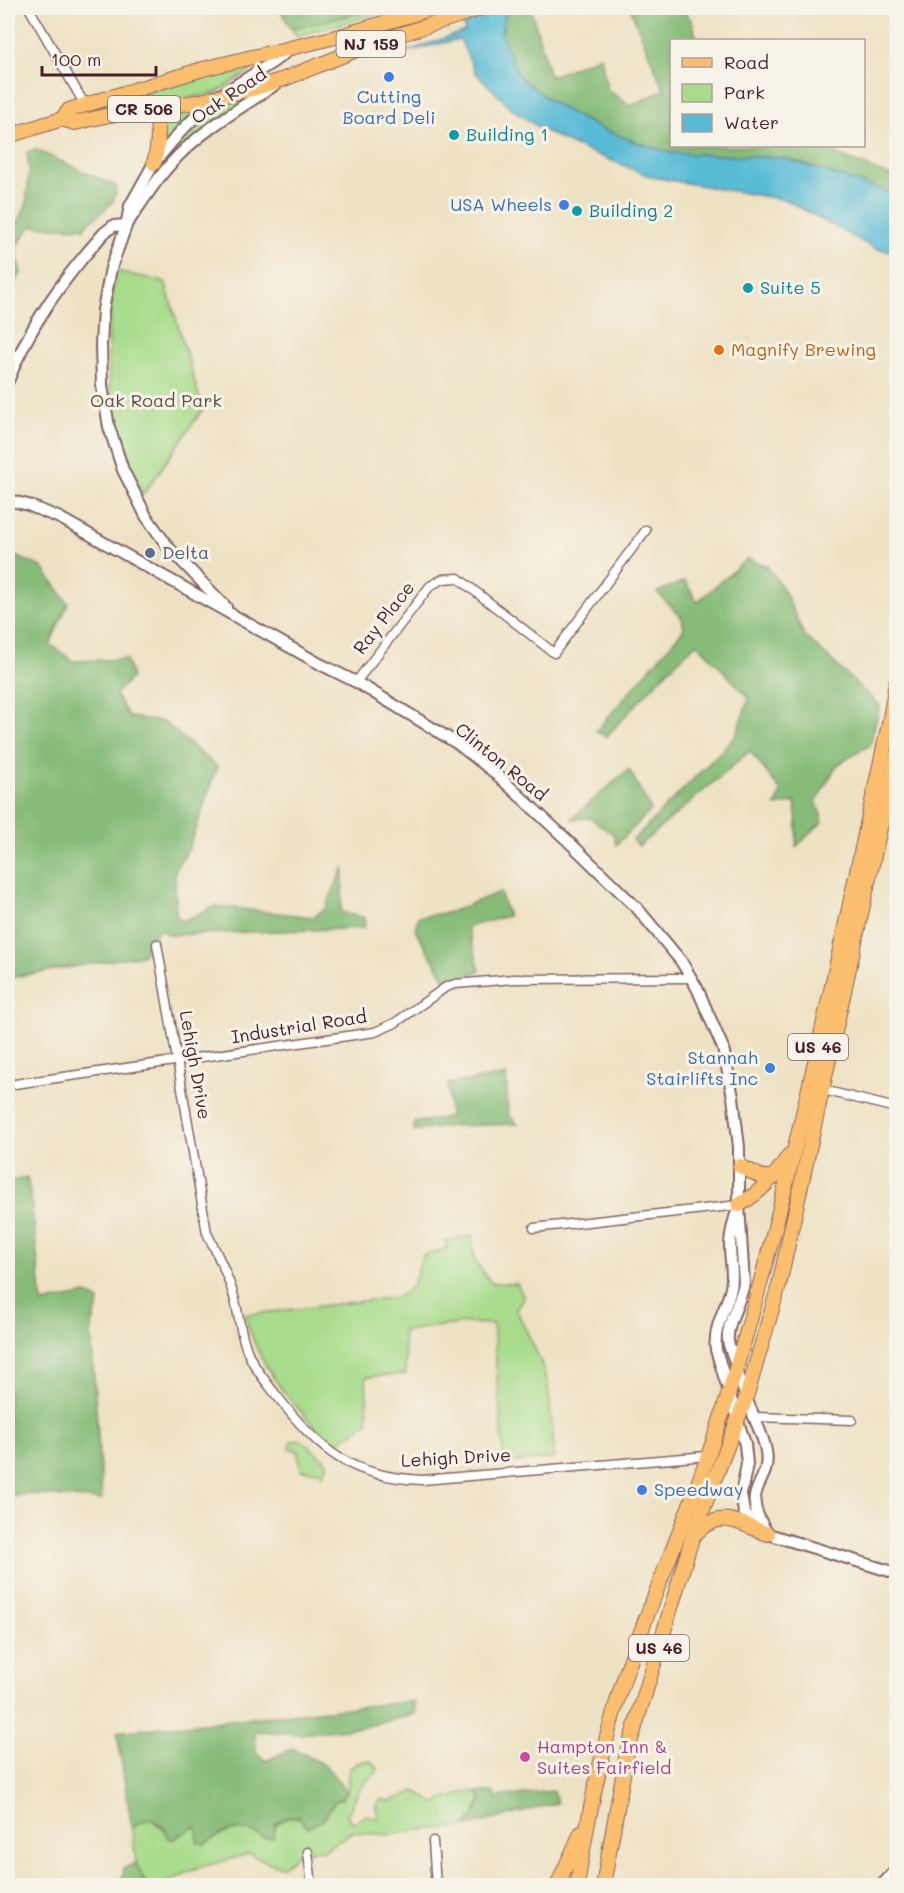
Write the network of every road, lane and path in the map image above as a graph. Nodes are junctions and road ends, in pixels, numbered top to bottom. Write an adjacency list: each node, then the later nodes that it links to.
1 (29, 8): 7 (street)
2 (434, 8): 4 (main road, NJ 159)
3 (482, 8): 5 (main road, NJ 159)
4 (293, 47): 6 (street, Oak Road / NJ 159); 7 (main road, CR 506)
5 (284, 79): 6 (main road, CR 506); 12 (street, Oak Road / NJ 159)
6 (214, 99): 8 (main road, CR 506); 11 (street, Oak Road / NJ 159)
7 (85, 105): 9 (main road, CR 506)
8 (153, 107): 9 (main road, CR 506); 11 (main road)
9 (62, 119): 10 (main road, CR 506)
10 (8, 136)
11 (154, 163): 12 (street, Oak Road / NJ 159)
12 (126, 225): 13 (street); 16 (street, Oak Road / NJ 159)
13 (8, 381)
14 (8, 500): 17 (street, Clinton Road)
15 (646, 530): 19 (street, Ray Place)
16 (176, 557): 17 (street); 18 (street, Oak Road / NJ 159)
17 (172, 581): 18 (street, Clinton Road / NJ 159)
18 (232, 614): 19 (street, Clinton Road / NJ 159)
19 (356, 682): 23 (street, Clinton Road / NJ 159)
20 (897, 683): 28 (main road, US 46)
21 (897, 756): 26 (main road, US 46)
22 (157, 944): 24 (street, Lehigh Drive)
23 (691, 978): 24 (street, Industrial Road); 29 (street, Clinton Road / NJ 159)
24 (177, 1061): 25 (street, Industrial Road); 39 (street, Lehigh Drive)
25 (8, 1085)
26 (823, 1090): 27 (street); 35 (main road, US 46)
27 (897, 1108)
28 (803, 1117): 30 (main road); 33 (main road, US 46)
29 (740, 1166): 30 (main road); 31 (street, Clinton Road / NJ 159)
30 (776, 1177): 31 (main road)
31 (739, 1205): 32 (street); 33 (street, NJ 159); 34 (street, NJ 159)
32 (534, 1228)
33 (736, 1367): 34 (main road, US 46); 35 (street, NJ 159)
34 (730, 1392): 37 (street, NJ 159); 39 (main road, US 46)
35 (746, 1398): 36 (street); 37 (main road, US 46)
36 (754, 1417): 38 (street); 40 (street)
37 (737, 1418): 40 (street); 41 (main road, US 46)
38 (852, 1420)
39 (707, 1456): 43 (main road, US 46)
40 (768, 1534): 41 (main road); 42 (street)
41 (693, 1535): 51 (main road, US 46)
42 (897, 1573)
43 (590, 1815): 49 (main road); 50 (main road, US 46)
44 (433, 1841): 48 (street)
45 (308, 1852): 47 (street)
46 (897, 1870): 52 (street)
47 (312, 1886)
48 (436, 1886)
49 (557, 1886)
50 (577, 1886)
51 (603, 1886)
52 (881, 1886)

